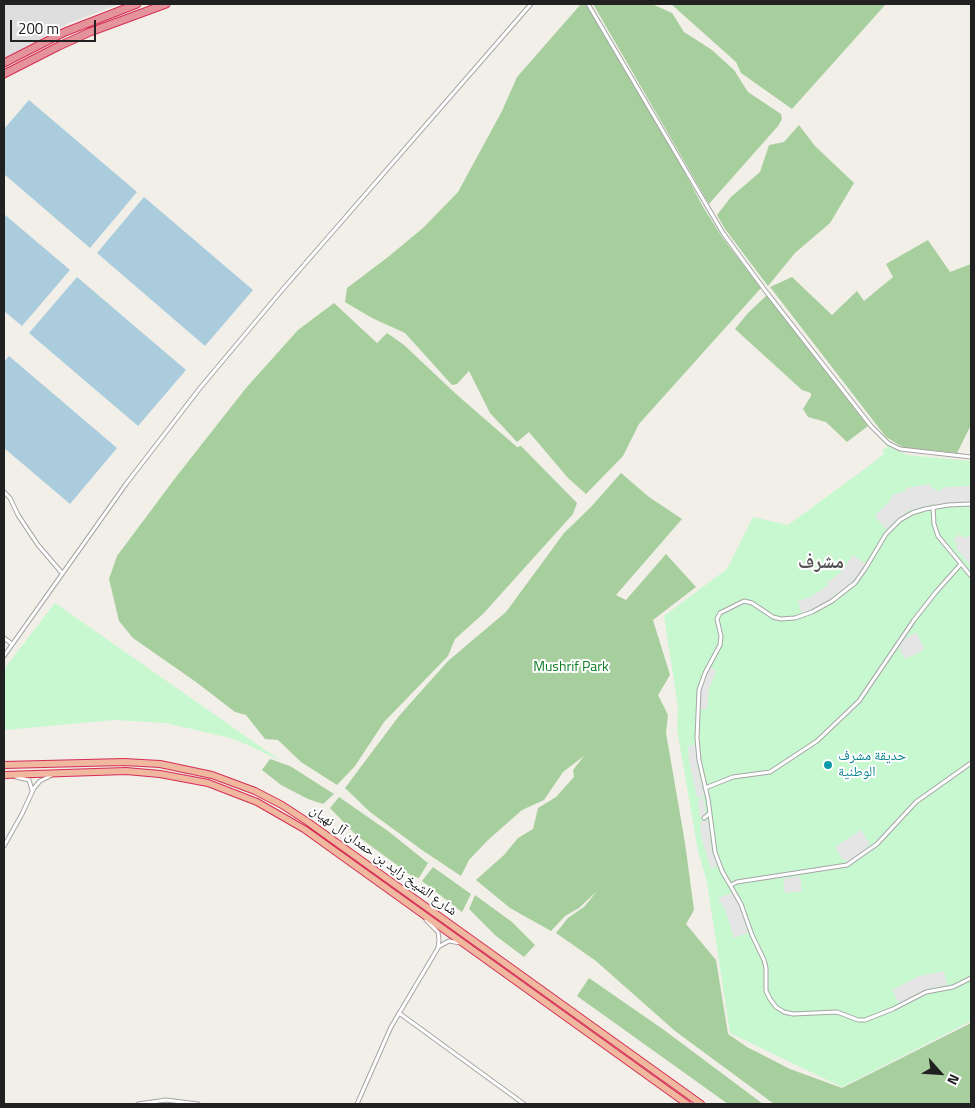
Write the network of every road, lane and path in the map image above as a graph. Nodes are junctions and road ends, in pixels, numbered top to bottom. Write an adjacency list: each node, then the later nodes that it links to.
1 (137, 4): 5 (highway)
2 (166, 4): 6 (highway)
3 (531, 4): 12 (street)
4 (588, 4): 7 (street)
5 (4, 63)
6 (4, 74)
7 (971, 457)
8 (4, 492): 12 (street)
9 (971, 504): 10 (street)
10 (933, 507): 11 (street); 21 (street)
11 (960, 564): 13 (street); 21 (street)
12 (62, 573): 15 (street)
13 (971, 576)
14 (4, 638): 15 (street)
15 (12, 644): 16 (street)
16 (4, 656)
17 (971, 763): 28 (street)
18 (4, 765): 39 (highway, شارع الشيخ زايد بن حمدان آل نهيان)
19 (60, 773): 20 (highway, شارع الشيخ زايد بن حمدان آل نهيان); 22 (street); 29 (highway, شارع الشيخ زايد بن حمدان آل نهيان)
20 (5, 775): 22 (street)
21 (705, 788): 24 (street)
22 (32, 792): 27 (street)
23 (702, 800): 24 (street)
24 (709, 803): 25 (street)
25 (710, 813): 26 (street); 28 (street)
26 (704, 818)
27 (4, 846)
28 (730, 885): 32 (street)
29 (416, 910): 30 (highway, شارع الشيخ زايد بن حمدان آل نهيان); 31 (street)
30 (465, 945): 31 (street); 38 (highway, شارع الشيخ زايد بن حمدان آل نهيان)
31 (438, 948): 33 (street)
32 (971, 978)
33 (399, 1013): 36 (street); 37 (street)
34 (138, 1104): 35 (street)
35 (198, 1104)
36 (357, 1104)
37 (524, 1104)
38 (687, 1104)
39 (701, 1104)

